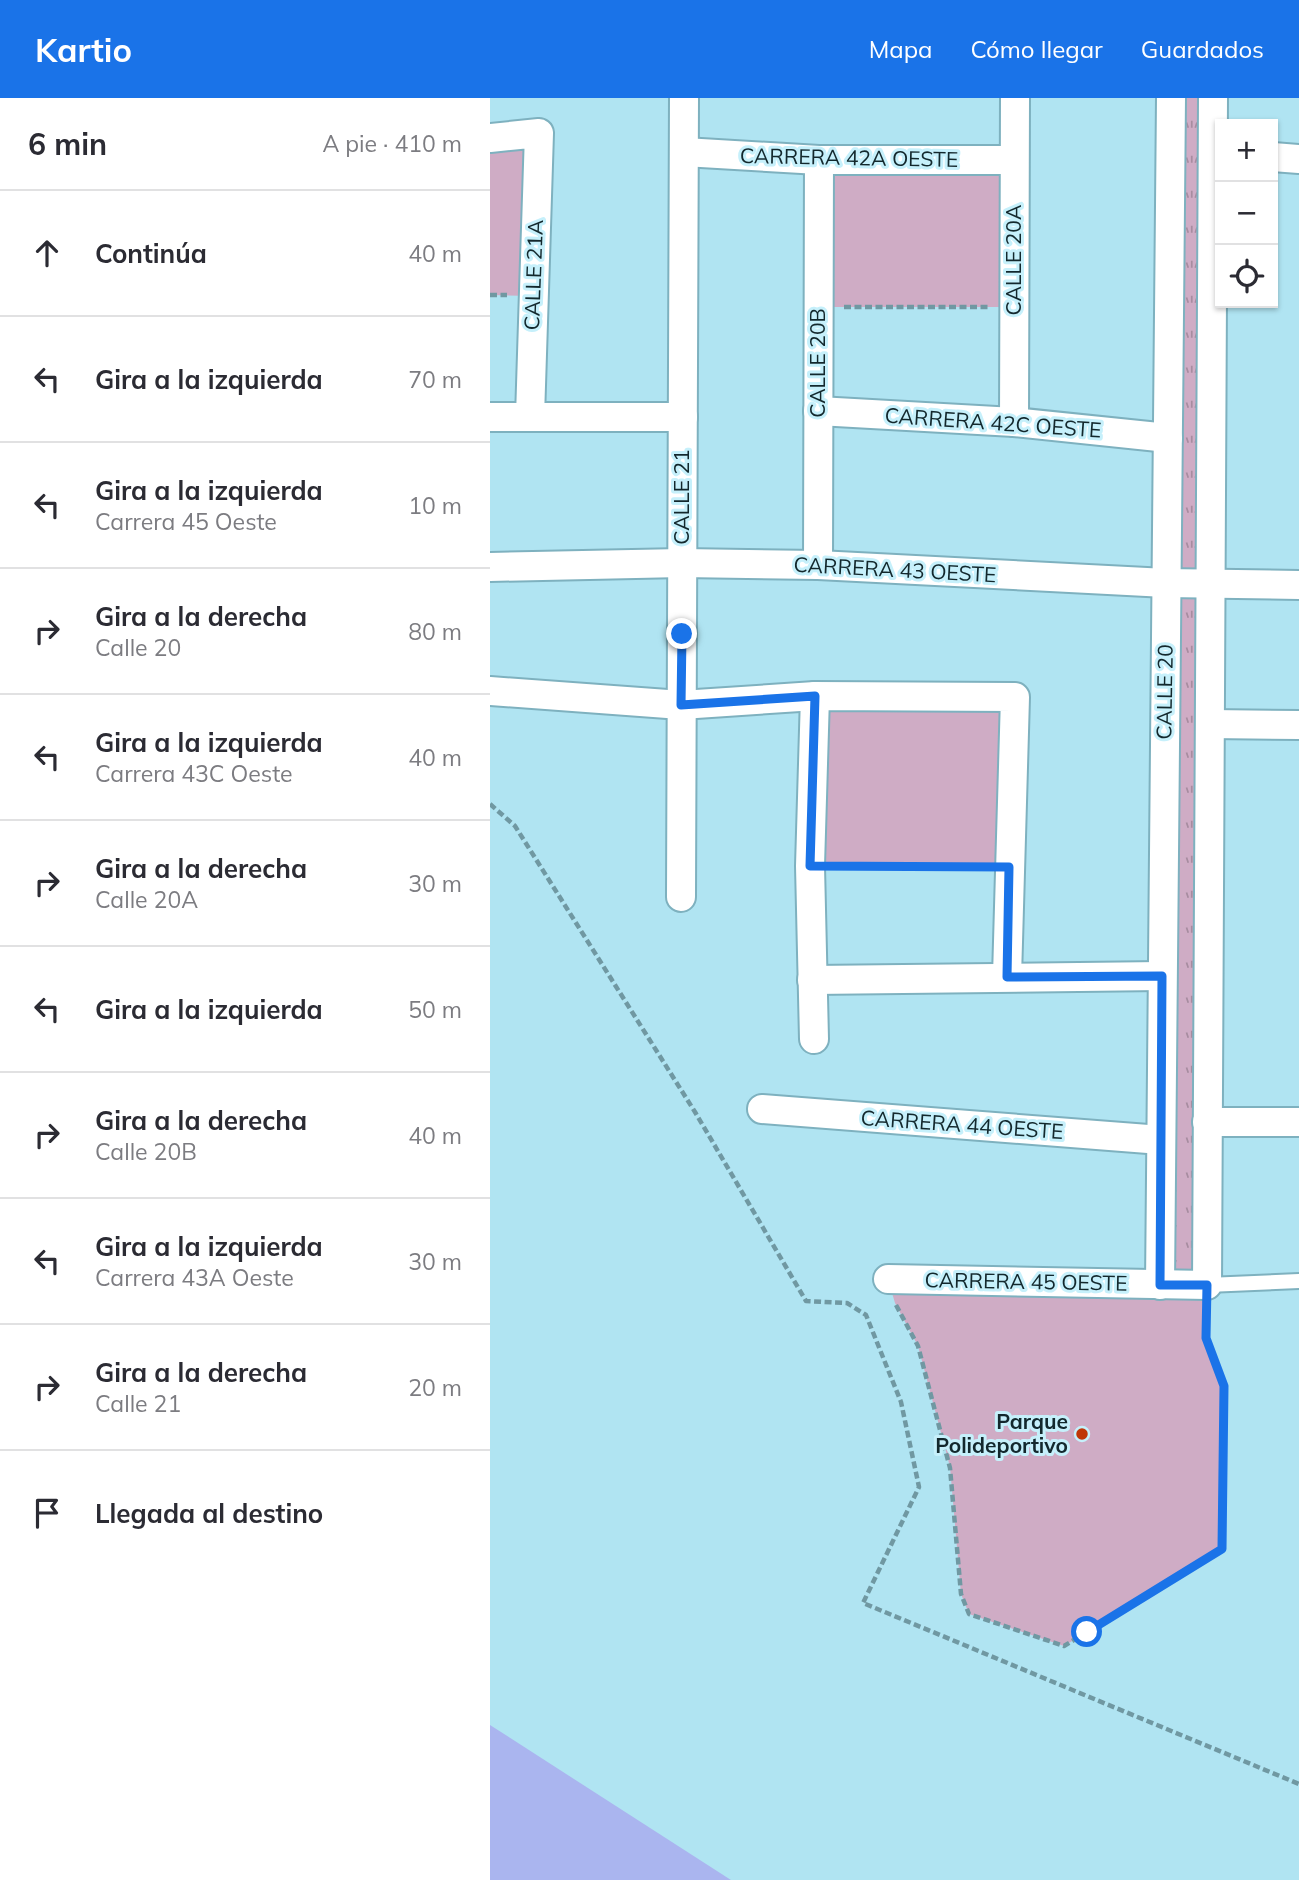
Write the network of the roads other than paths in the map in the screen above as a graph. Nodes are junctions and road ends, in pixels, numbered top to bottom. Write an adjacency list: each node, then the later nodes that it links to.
1 (684, 98): 7 (street, CALLE 21)
2 (1015, 98): 11 (street, CALLE 20A)
3 (1171, 98): 18 (street, CALLE 20)
4 (1213, 98): 5 (street)
5 (1215, 126)
6 (490, 138): 15 (street, CALLE 21A)
7 (684, 152): 10 (street, CARRERA 42A OESTE); 16 (street, CALLE 21)
8 (1278, 157): 9 (street)
9 (1299, 159)
10 (819, 160): 11 (street, CARRERA 42A OESTE); 13 (street, CALLE 20B)
11 (1014, 160): 17 (street, CALLE 20A)
12 (1217, 182): 23 (street)
13 (818, 411): 17 (street, CARRERA 42C OESTE); 20 (street, CALLE 20B)
14 (490, 416): 15 (street)
15 (530, 417): 16 (street)
16 (683, 417): 19 (street, CALLE 21)
17 (1014, 422): 18 (street, CARRERA 42C OESTE)
18 (1168, 438): 22 (street, CALLE 20)
19 (682, 563): 20 (street, CARRERA 43 OESTE); 21 (street, CARRERA 43 OESTE); 27 (street, CALLE 21)
20 (818, 565): 22 (street, CARRERA 43 OESTE)
21 (490, 567)
22 (1166, 583): 23 (street, CARRERA 43 OESTE); 31 (street, CALLE 20)
23 (1211, 584): 24 (street, CARRERA 43 OESTE); 28 (street)
24 (1299, 585)
25 (490, 691): 27 (street)
26 (815, 696): 27 (street); 32 (street); 33 (street)
27 (681, 705): 30 (street, CALLE 21)
28 (1210, 724): 29 (street); 36 (street)
29 (1299, 725)
30 (681, 897)
31 (1162, 976): 32 (street); 38 (street, CALLE 20)
32 (1007, 977): 33 (street)
33 (812, 980): 34 (street)
34 (814, 1039)
35 (762, 1109): 38 (street, CARRERA 44 OESTE)
36 (1208, 1122): 37 (street); 42 (street)
37 (1299, 1122)
38 (1161, 1140): 41 (street, CALLE 20)
39 (888, 1279): 41 (street, CARRERA 45 OESTE)
40 (1299, 1281): 42 (lane)
41 (1160, 1285): 42 (street, CARRERA 45 OESTE)
42 (1207, 1285)

